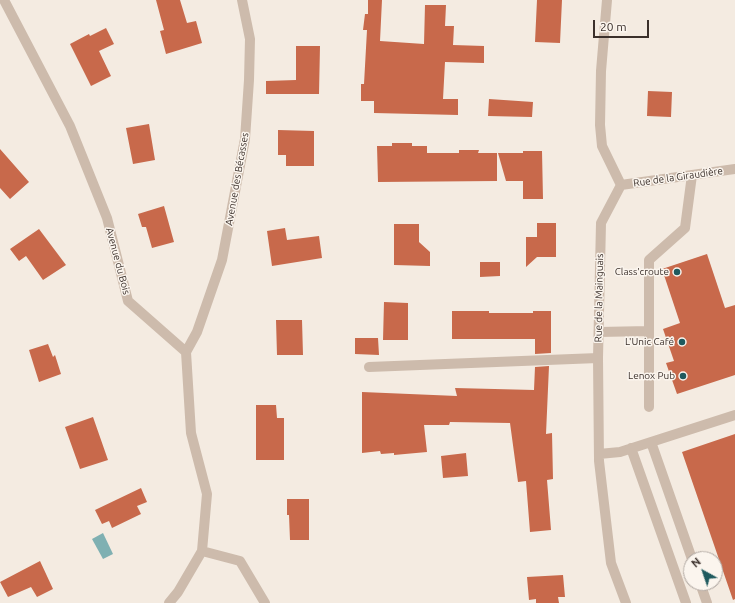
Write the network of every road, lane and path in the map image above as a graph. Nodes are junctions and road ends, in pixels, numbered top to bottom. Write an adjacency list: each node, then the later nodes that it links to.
1 (4, 0): 9 (street, Avenue du Bois)
2 (242, 0): 9 (street, Avenue des Bécasses)
3 (607, 0): 6 (street)
4 (735, 168): 5 (street, Rue de la Giraudière)
5 (692, 176): 6 (street, Rue de la Giraudière); 7 (street)
6 (622, 185): 8 (street, Rue de la Mainguais)
7 (649, 331): 8 (street); 12 (street)
8 (599, 332): 10 (street, Rue de la Mainguais)
9 (186, 352): 17 (street)
10 (598, 358): 11 (street); 16 (street, Rue de la Mainguais)
11 (369, 367)
12 (649, 407)
13 (735, 416): 14 (street)
14 (652, 442): 15 (street); 18 (street)
15 (631, 448): 16 (street); 23 (street)
16 (599, 454): 22 (street, Rue de la Mainguais)
17 (202, 551): 20 (street); 21 (street)
18 (689, 551)
19 (703, 591): 24 (street)
20 (169, 603)
21 (265, 603)
22 (626, 603)
23 (686, 603)
24 (707, 603)

